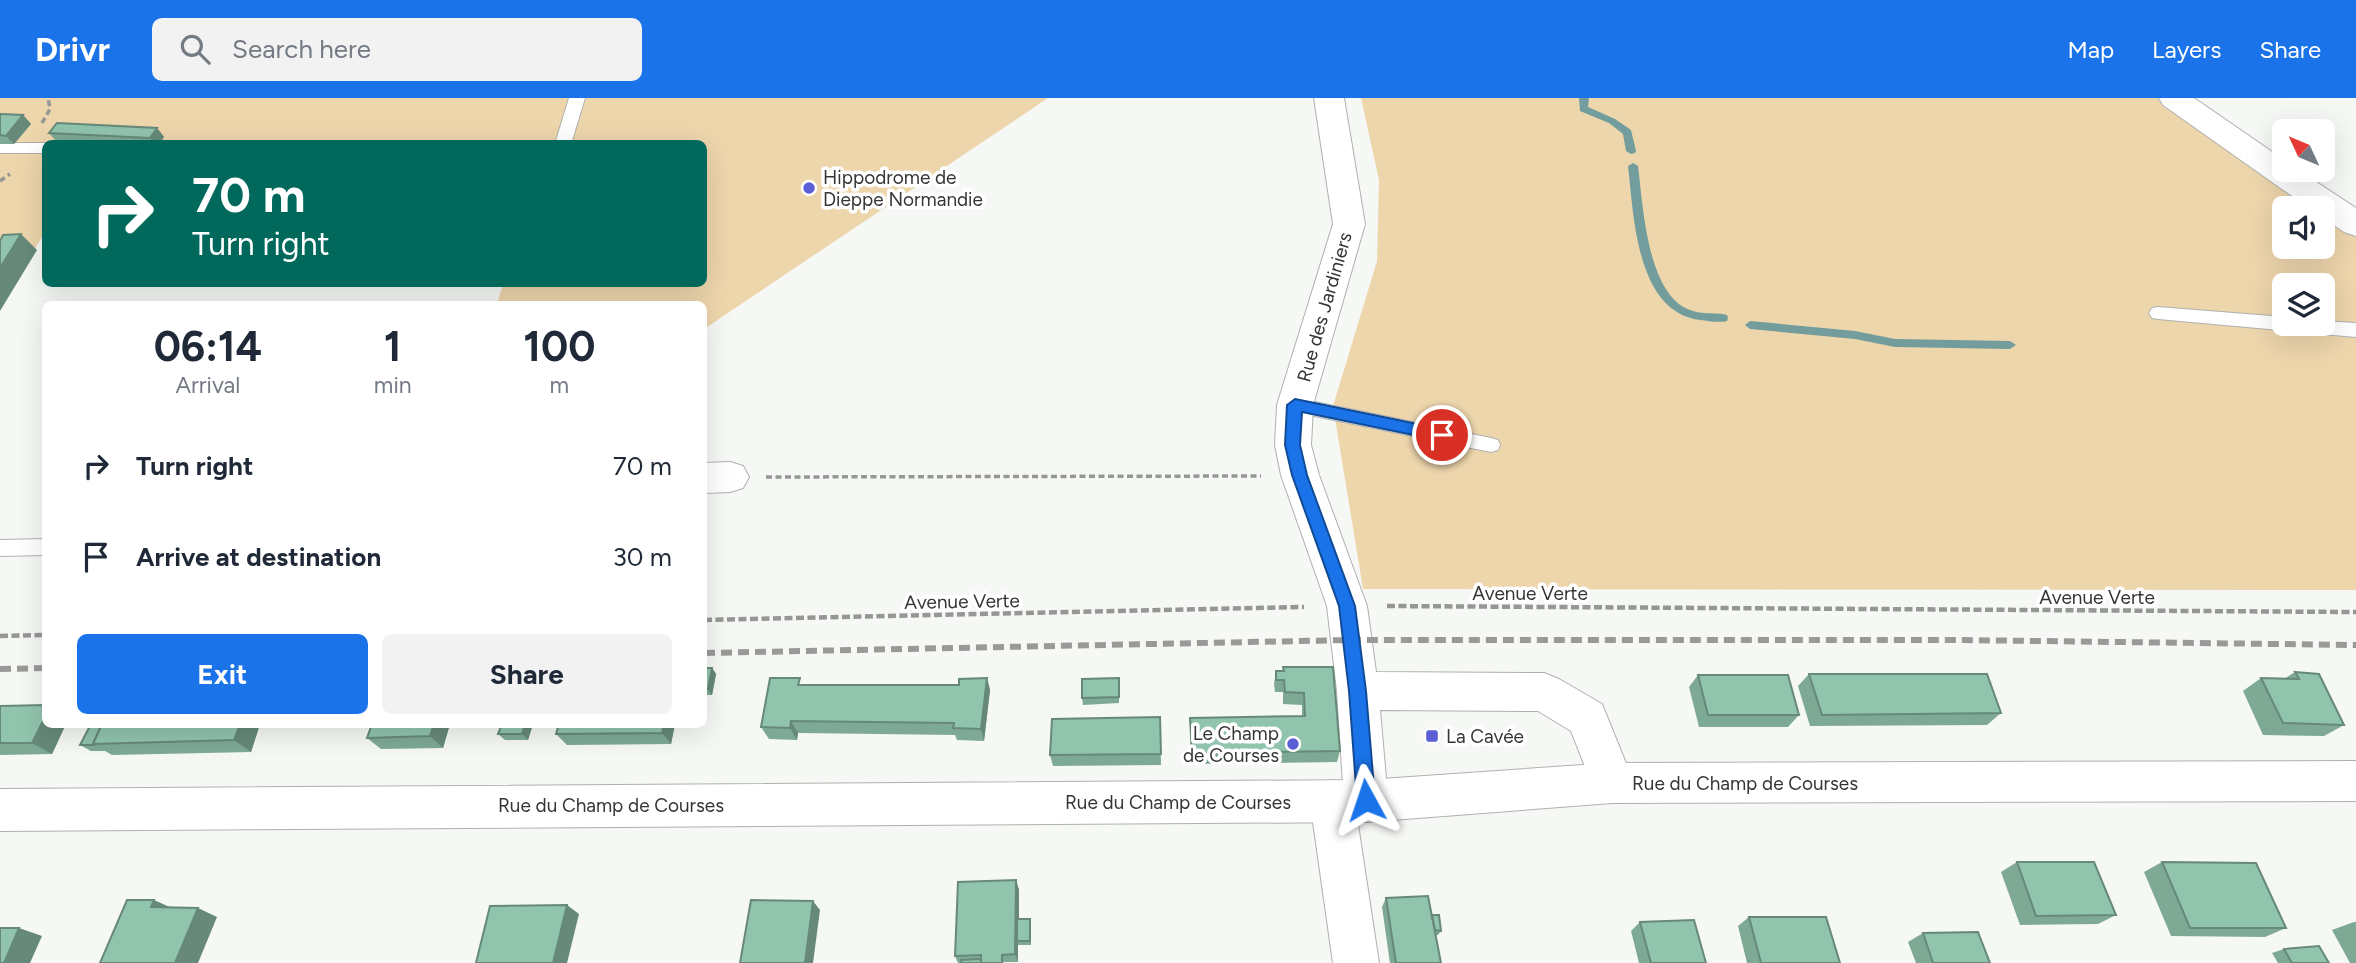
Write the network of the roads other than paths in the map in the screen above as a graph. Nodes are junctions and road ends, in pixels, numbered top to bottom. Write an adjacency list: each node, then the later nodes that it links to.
1 (577, 98): 4 (lane)
2 (1329, 98): 10 (main road, Rue des Jardiniers)
3 (2174, 98): 7 (main road)
4 (564, 140)
5 (0, 148): 6 (lane)
6 (42, 148)
7 (2356, 224)
8 (2158, 313): 9 (lane)
9 (2356, 330)
10 (1295, 405): 11 (lane); 14 (main road, Rue des Jardiniers)
11 (1491, 445)
12 (42, 547): 13 (lane)
13 (0, 548)
14 (1357, 691): 16 (main road); 17 (main road, Rue des Jardiniers)
15 (2356, 781): 16 (main road, Rue du Champ de Courses)
16 (1612, 783): 17 (main road, Rue du Champ de Courses)
17 (1349, 801): 18 (main road, Rue du Champ de Courses); 19 (main road, Rue des Jardiniers)
18 (0, 810)
19 (1356, 963)

